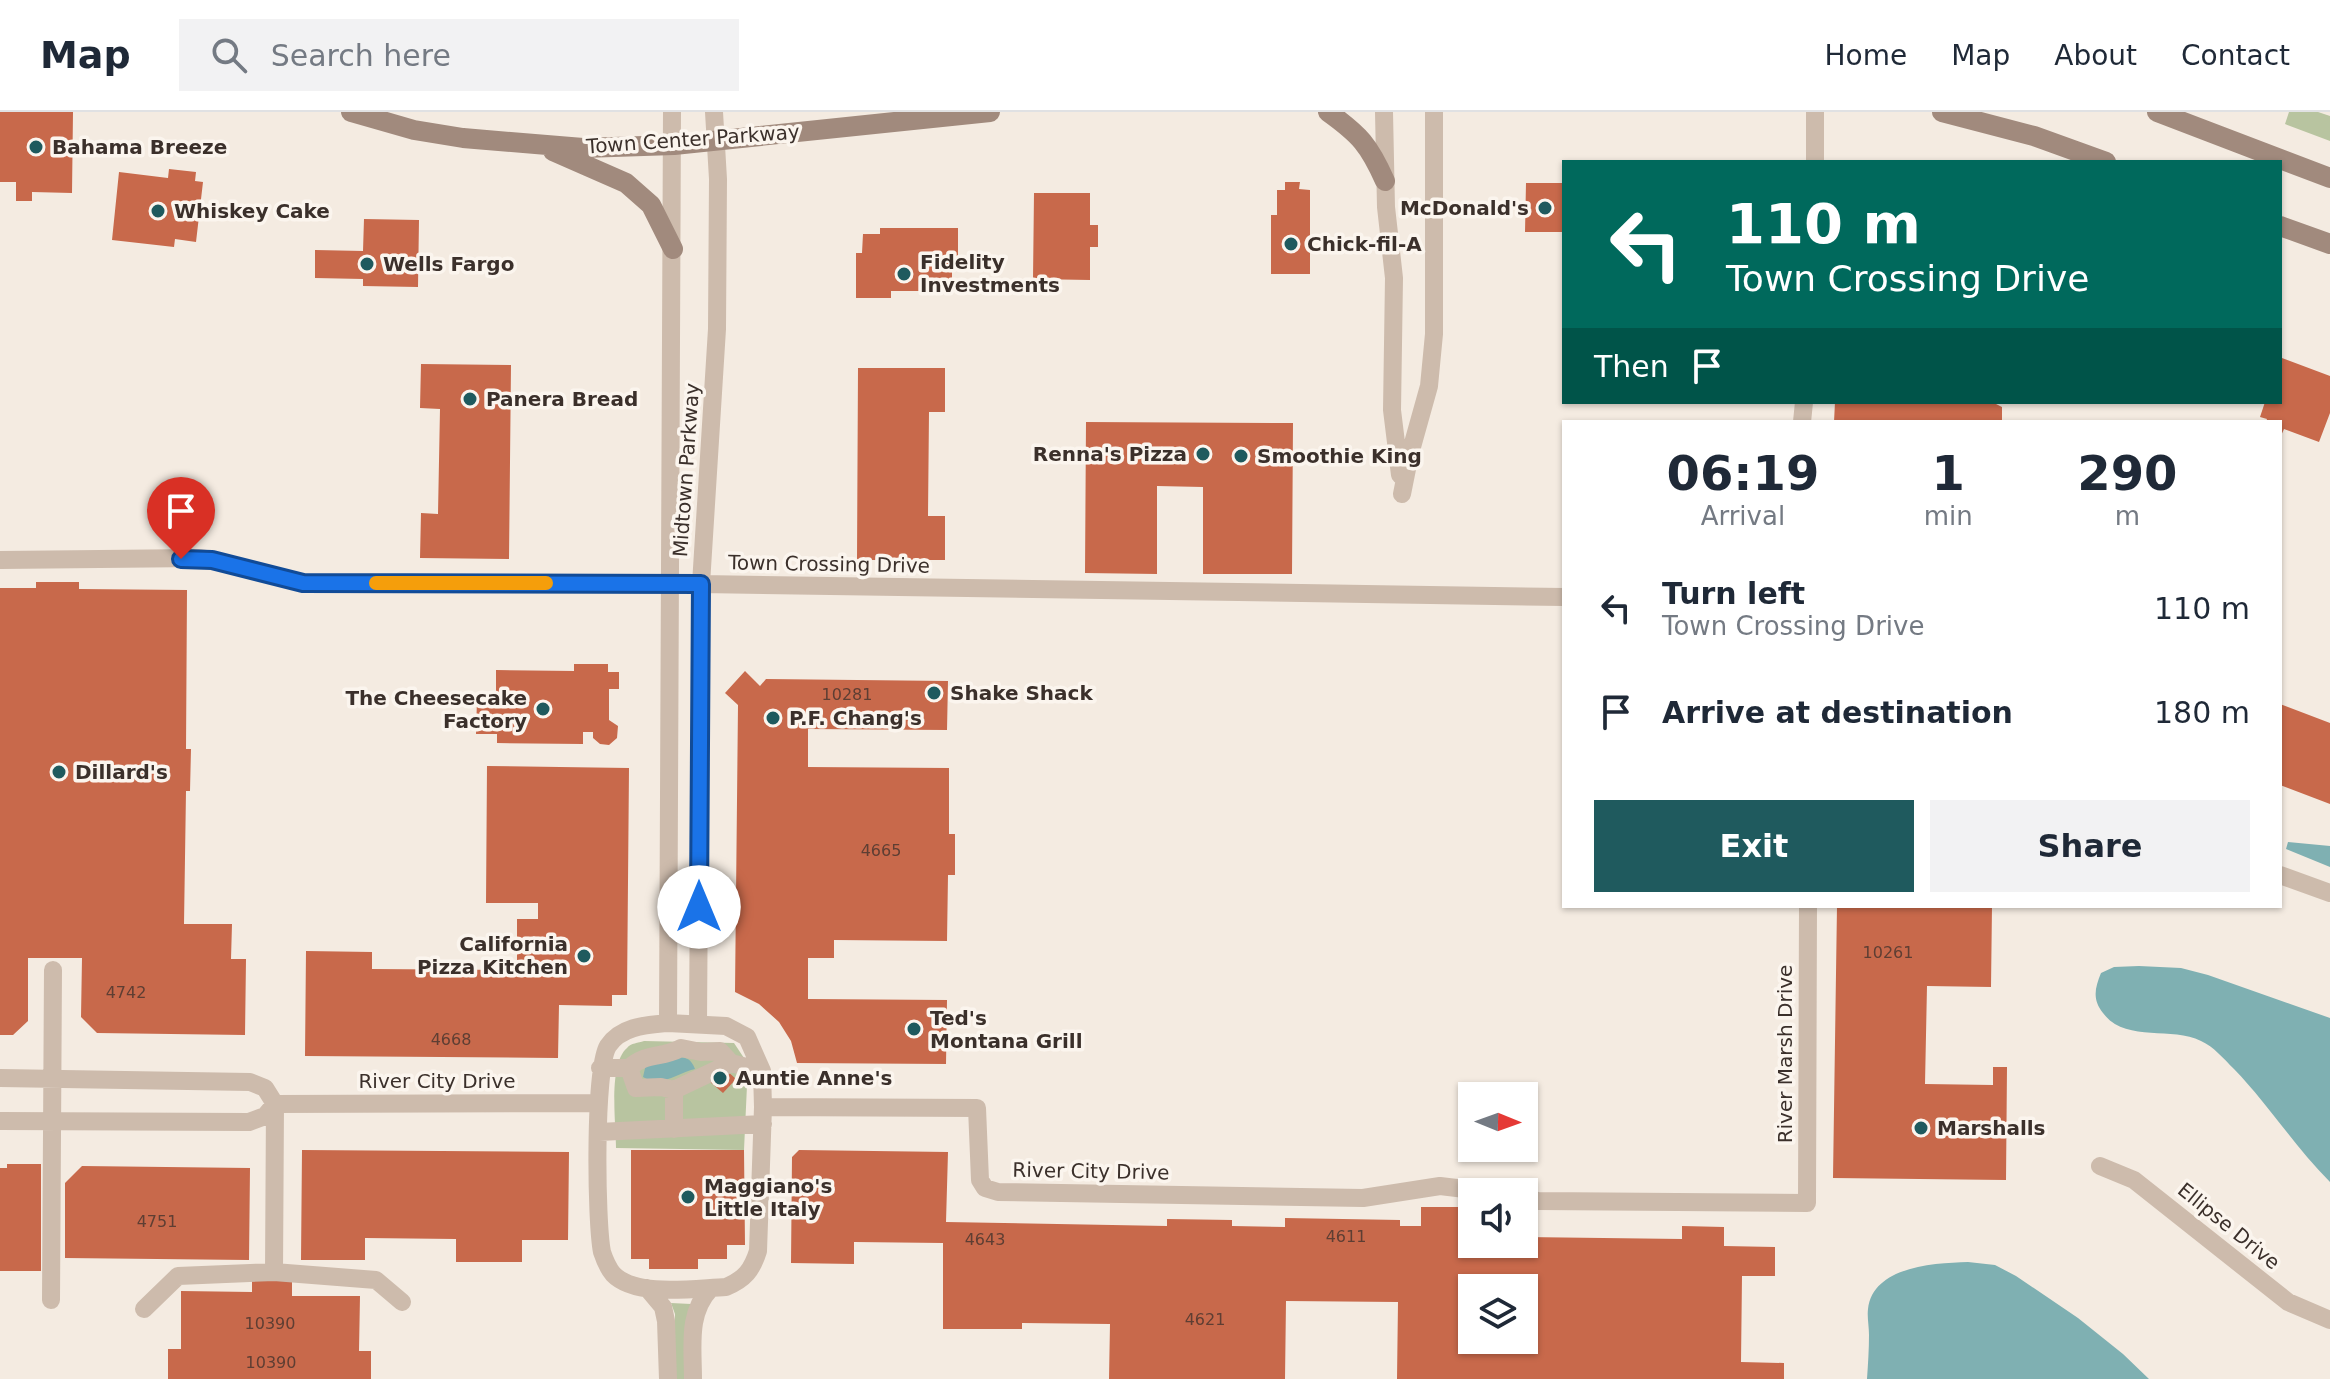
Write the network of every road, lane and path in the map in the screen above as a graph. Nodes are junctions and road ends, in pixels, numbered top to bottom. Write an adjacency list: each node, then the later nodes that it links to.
1 (351, 112): 13 (main road, Town Center Parkway)
2 (672, 112): 12 (street, Midtown Parkway)
3 (714, 112): 11 (street, Midtown Parkway)
4 (990, 112): 11 (main road, Town Center Parkway)
5 (1328, 112): 17 (main road)
6 (1384, 112): 17 (street)
7 (1434, 112): 17 (street)
8 (1815, 112): 14 (street)
9 (1942, 112): 15 (main road)
10 (2157, 112): 16 (main road)
11 (717, 140): 12 (main road, Town Center Parkway); 23 (street, Midtown Parkway)
12 (674, 145): 13 (main road, Town Center Parkway); 20 (street, Midtown Parkway)
13 (542, 146): 20 (main road)
14 (1815, 160)
15 (2100, 160)
16 (2330, 178)
17 (1385, 181)
18 (2282, 227): 19 (main road)
19 (2330, 244)
20 (673, 249): 22 (street, Midtown Parkway)
21 (0, 560): 22 (street, Town Crossing Drive)
22 (672, 584): 23 (street, Town Crossing Drive); 29 (street, Midtown Parkway)
23 (701, 584): 24 (street, Town Crossing Drive); 30 (street, Midtown Parkway)
24 (1562, 597)
25 (2282, 876): 26 (street)
26 (2330, 893)
27 (1808, 908): 50 (street, River Marsh Drive)
28 (53, 970): 39 (street)
29 (668, 1023): 30 (street); 32 (street)
30 (698, 1023): 31 (street)
31 (726, 1026): 34 (street); 37 (street)
32 (633, 1029): 35 (street); 36 (street)
33 (668, 1055): 34 (street); 35 (street); 40 (street)
34 (726, 1057): 37 (street); 40 (street)
35 (635, 1063): 36 (street); 40 (street)
36 (600, 1068): 41 (street)
37 (762, 1071): 43 (street)
38 (0, 1078): 39 (street)
39 (52, 1079): 42 (street); 45 (street)
40 (668, 1089): 46 (street)
41 (598, 1103): 42 (street, River City Drive); 47 (street)
42 (275, 1104): 45 (street, River City Drive); 51 (street)
43 (763, 1116): 46 (street); 49 (street, River City Drive); 53 (street)
44 (0, 1121): 45 (street, River City Drive)
45 (52, 1121): 54 (street)
46 (674, 1129): 47 (street)
47 (599, 1132): 52 (street)
48 (2100, 1166): 57 (street, Ellipse Drive)
49 (1458, 1188)
50 (1538, 1201)
51 (274, 1272): 55 (street); 56 (street)
52 (647, 1288): 53 (street); 58 (street)
53 (711, 1288): 59 (street)
54 (51, 1300)
55 (402, 1302)
56 (144, 1309)
57 (2330, 1320)
58 (668, 1379)
59 (693, 1379)

